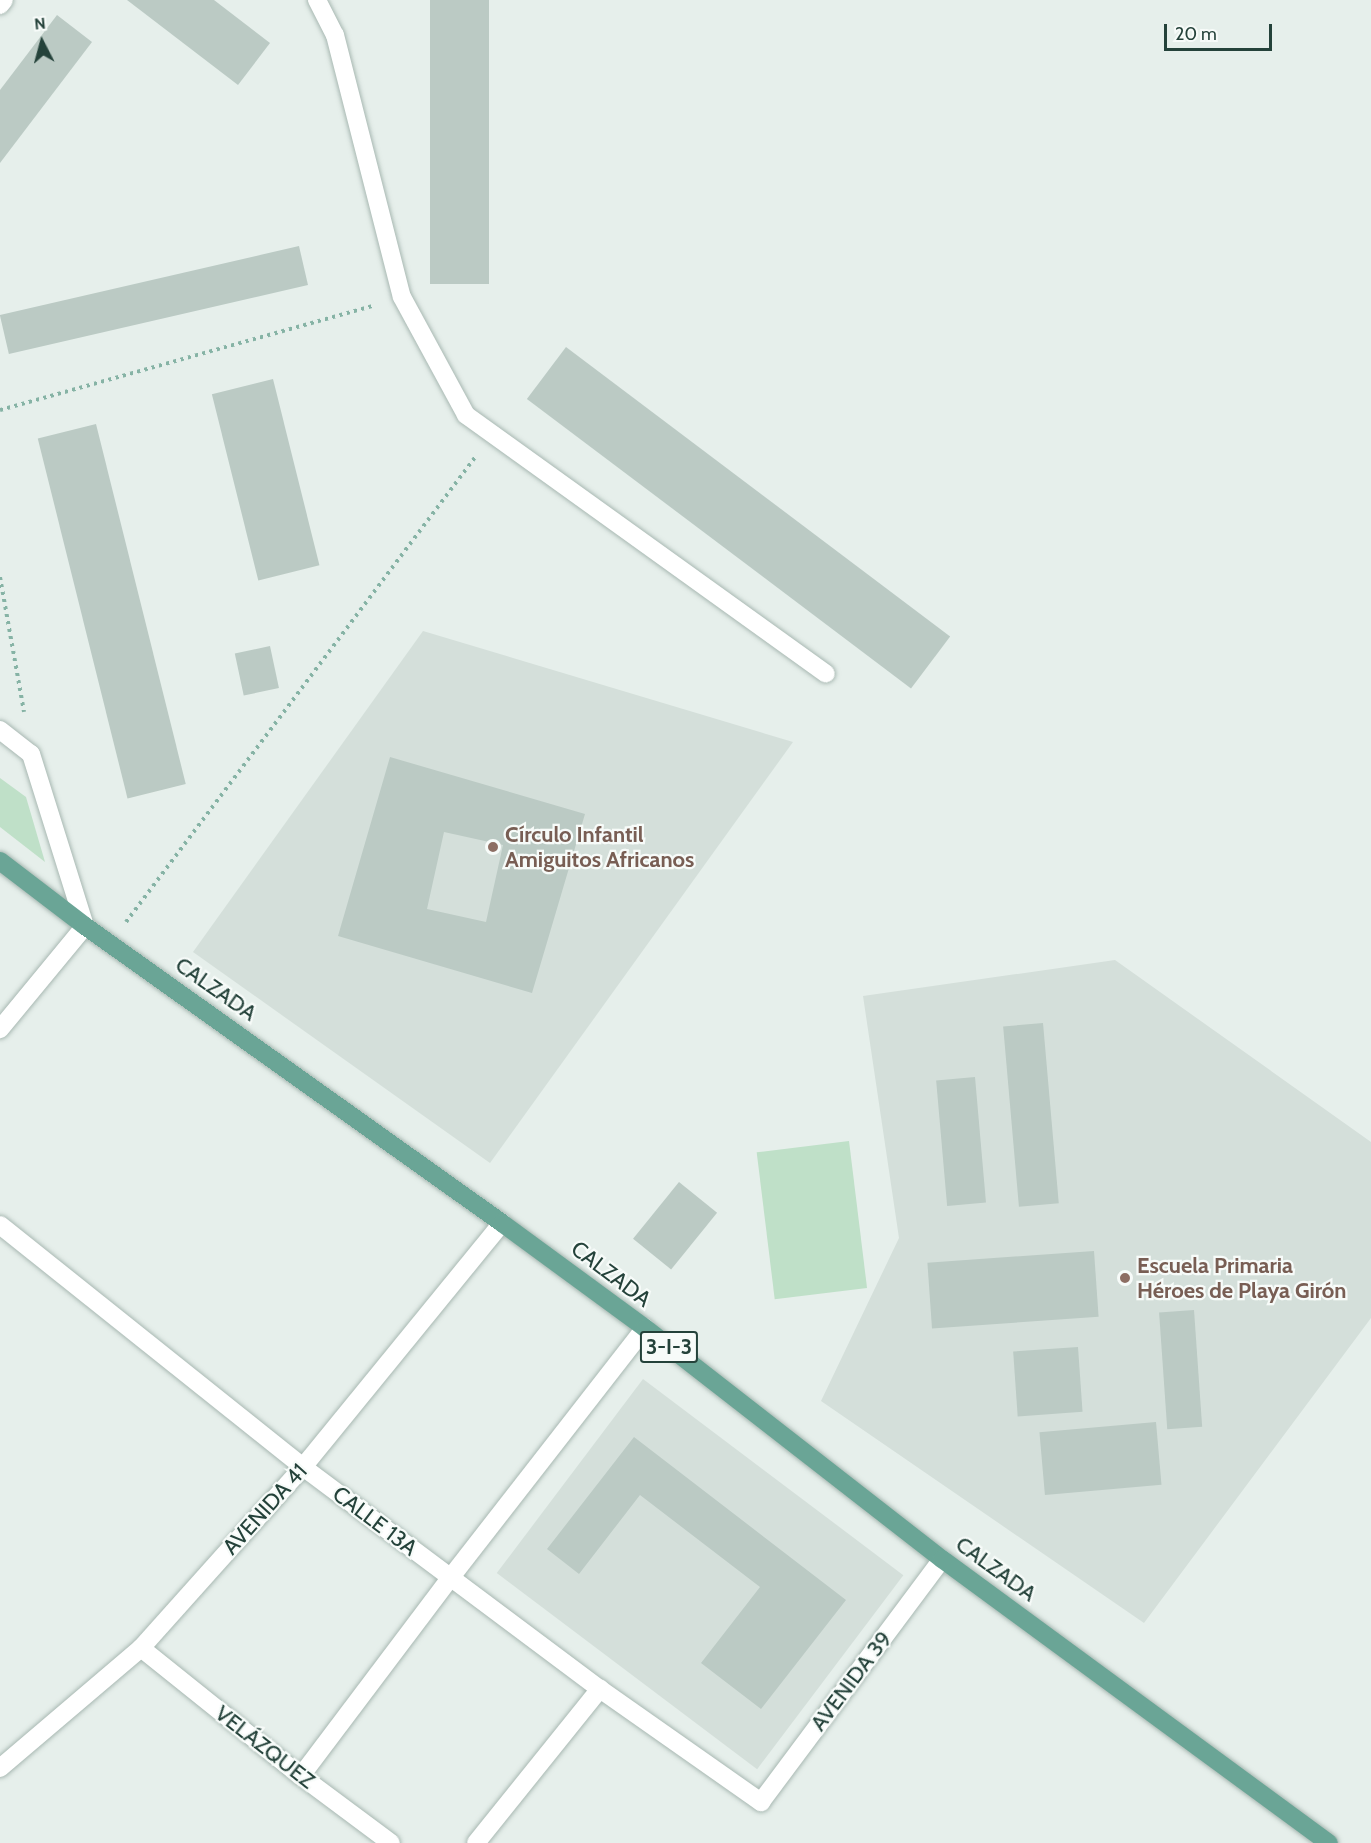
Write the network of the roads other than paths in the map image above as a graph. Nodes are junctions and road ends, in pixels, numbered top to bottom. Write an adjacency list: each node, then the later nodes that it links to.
1 (4, 0): 3 (street)
2 (317, 0): 4 (street)
3 (0, 5)
4 (826, 674)
5 (0, 730): 7 (street)
6 (0, 861): 7 (main road, CALZADA / 3-I-3)
7 (85, 926): 8 (street); 9 (main road, CALZADA / 3-I-3)
8 (0, 1029)
9 (502, 1222): 11 (main road, CALZADA / 3-I-3); 12 (street, AVENIDA 41)
10 (0, 1226): 12 (street, CALLE 13A)
11 (645, 1329): 13 (main road, CALZADA / 3-I-3); 14 (street)
12 (303, 1467): 14 (street, CALLE 13A); 15 (street, AVENIDA 41)
13 (942, 1559): 19 (street, AVENIDA 39); 20 (main road, CALZADA / 3-I-3)
14 (451, 1577): 16 (street, CALLE 13A); 18 (street)
15 (141, 1648): 17 (street, AVENIDA 41); 18 (street, VELÁZQUEZ)
16 (600, 1689): 19 (street, CALLE 13A); 22 (street)
17 (2, 1760)
18 (301, 1776): 21 (street, VELÁZQUEZ)
19 (761, 1802)
20 (1319, 1840)
21 (391, 1843)
22 (476, 1843)

